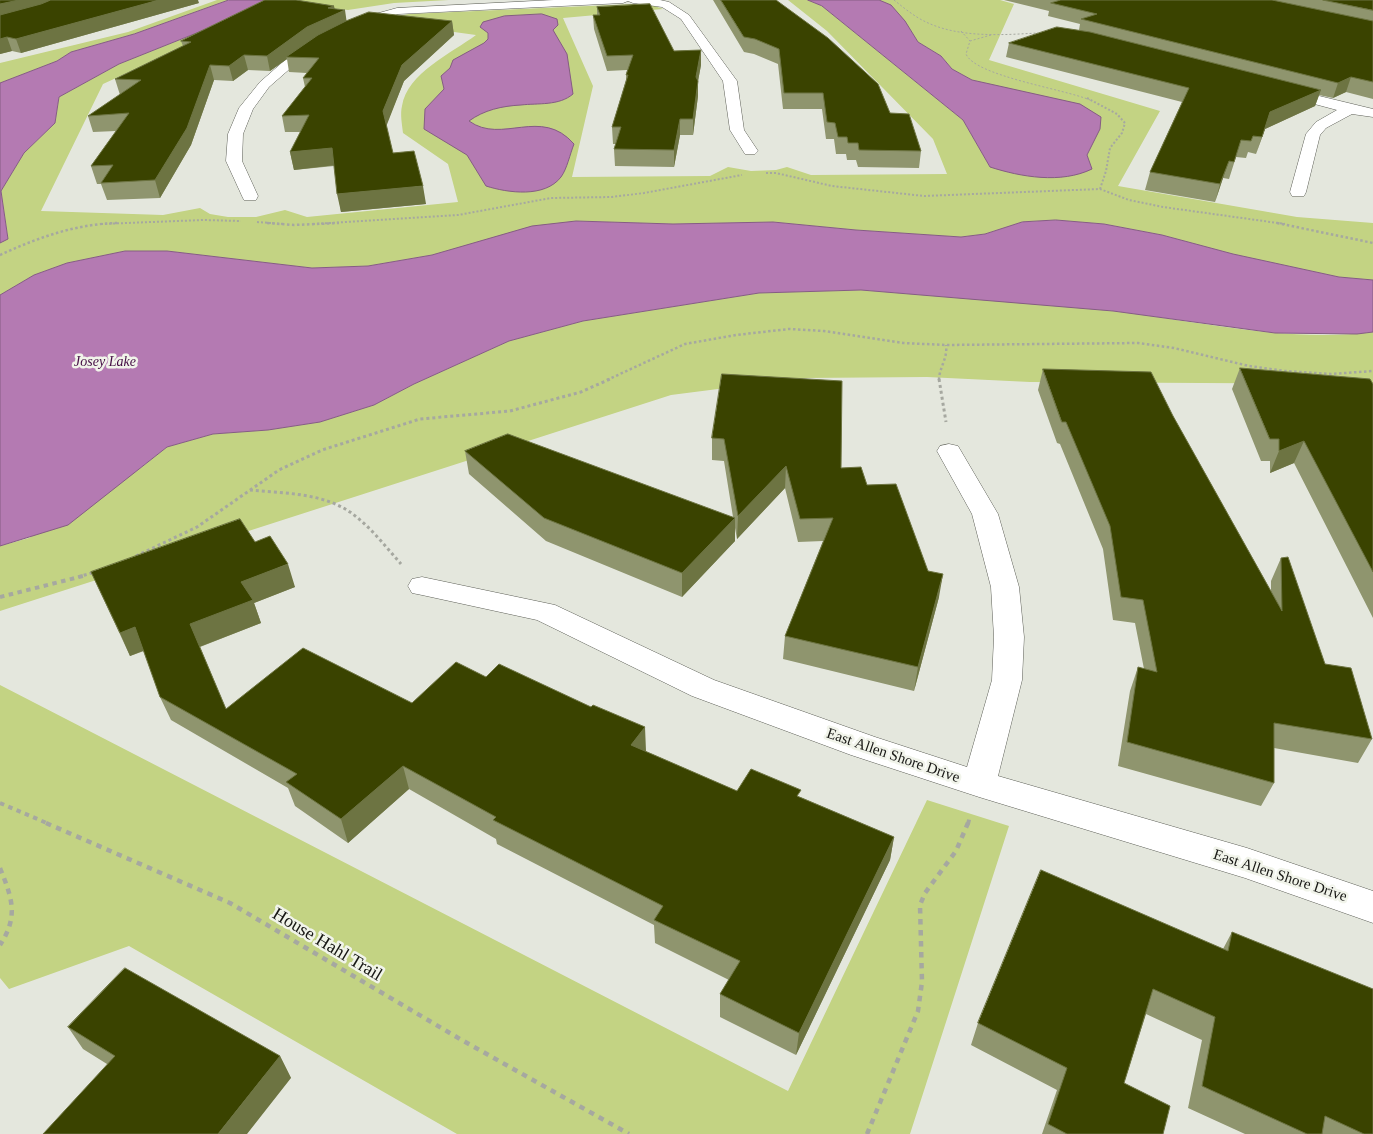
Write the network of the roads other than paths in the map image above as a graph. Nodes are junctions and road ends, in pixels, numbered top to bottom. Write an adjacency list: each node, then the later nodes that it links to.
1 (623, 0): 4 (street)
2 (633, 0): 8 (street)
3 (503, 2): 4 (street); 10 (street)
4 (545, 2)
5 (1266, 87): 6 (street)
6 (1350, 109): 7 (street); 9 (street)
7 (1373, 113)
8 (750, 151)
9 (1298, 192)
10 (250, 196)
11 (949, 451): 13 (street)
12 (422, 586): 13 (street, East Allen Shore Drive)
13 (979, 784): 14 (street, East Allen Shore Drive)
14 (1373, 907)

